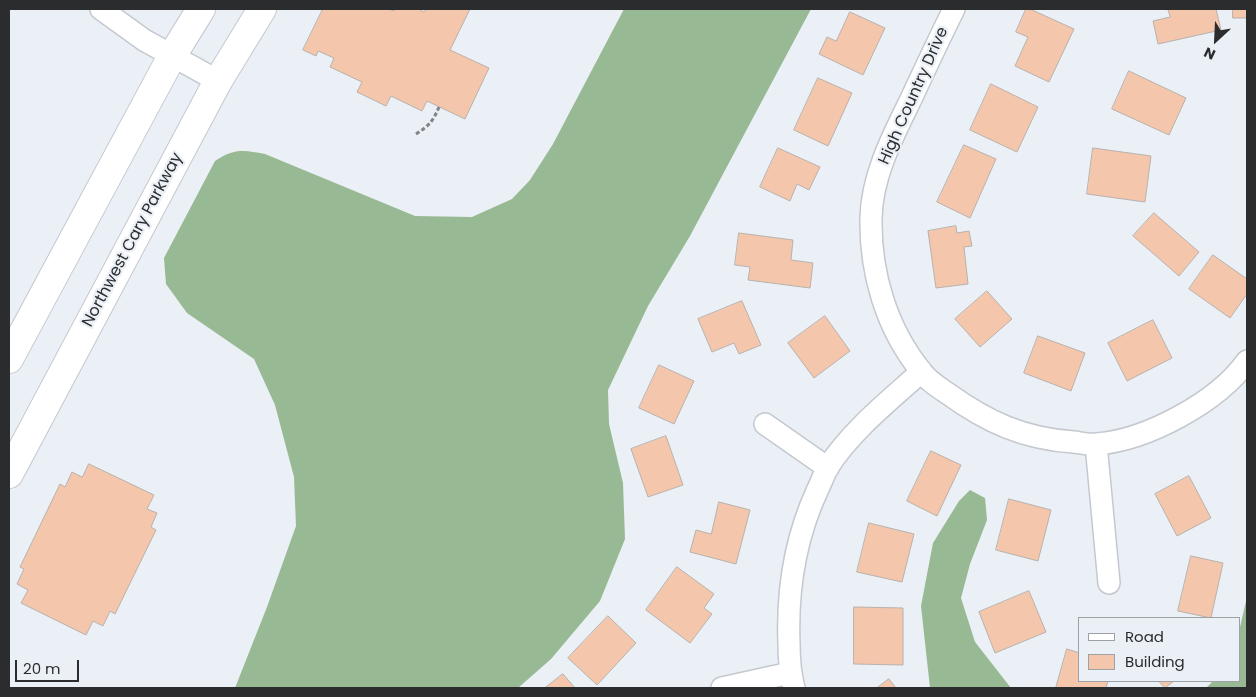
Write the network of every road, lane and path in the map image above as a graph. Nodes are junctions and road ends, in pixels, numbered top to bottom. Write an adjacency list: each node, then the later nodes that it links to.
1 (101, 9): 5 (street)
2 (201, 9): 5 (main road)
3 (262, 9): 6 (main road, Northwest Cary Parkway)
4 (954, 9): 11 (street, High Country Drive)
5 (172, 56): 6 (street); 9 (main road)
6 (218, 81): 15 (main road, Northwest Cary Parkway)
7 (439, 107): 8 (path)
8 (416, 134)
9 (9, 360)
10 (1246, 365): 13 (street, High Country Drive)
11 (921, 372): 13 (street, High Country Drive); 14 (street)
12 (765, 424): 14 (street)
13 (1096, 444): 16 (street)
14 (828, 468): 17 (street)
15 (9, 474)
16 (1109, 583)
17 (792, 681): 18 (street)
18 (722, 688)

